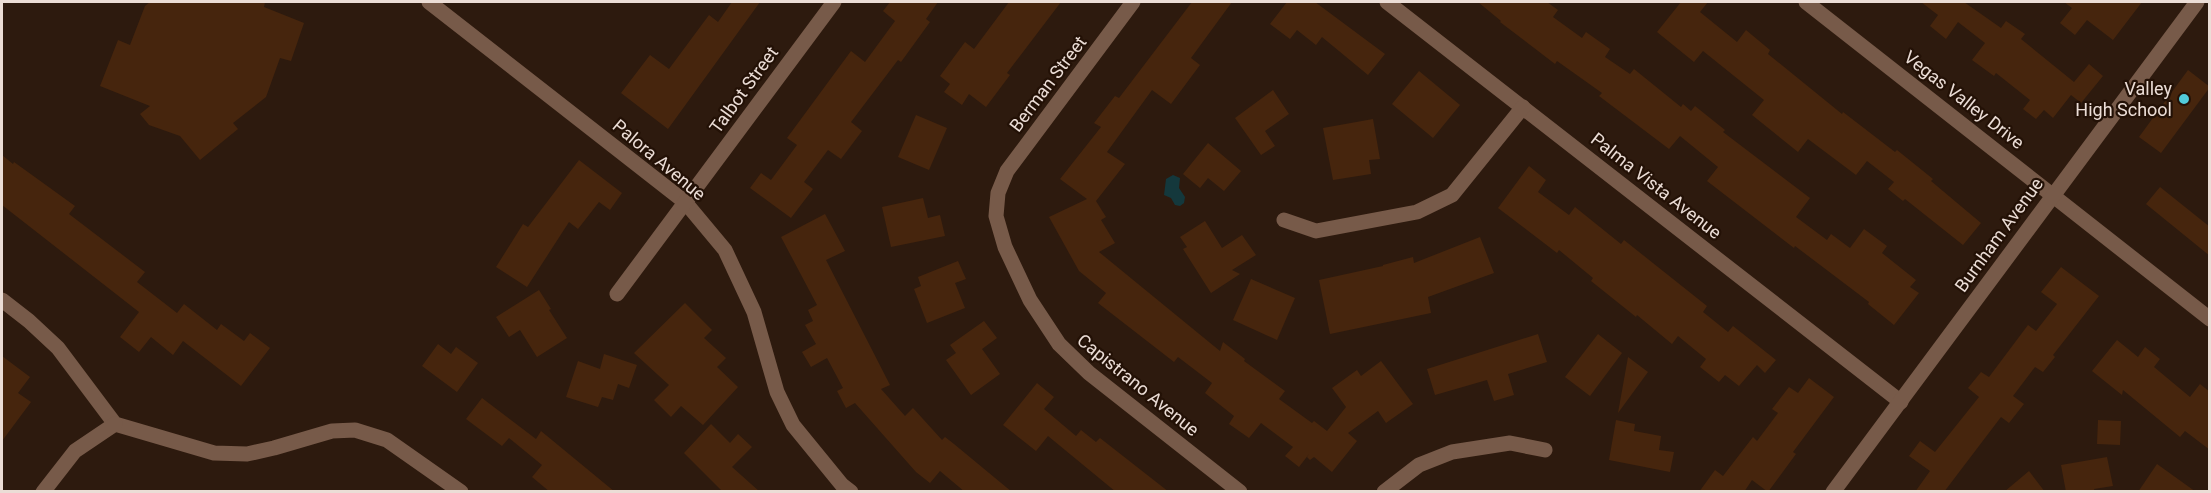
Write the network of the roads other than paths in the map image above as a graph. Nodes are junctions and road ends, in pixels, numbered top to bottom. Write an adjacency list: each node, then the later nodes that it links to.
1 (429, 2): 10 (street, Palora Avenue)
2 (834, 2): 10 (street, Talbot Street)
3 (1133, 2): 8 (street, Berman Street)
4 (1387, 2): 7 (street, Palma Vista Avenue)
5 (1806, 2): 9 (street, Vegas Valley Drive)
6 (2197, 2): 9 (street, Burnham Avenue)
7 (1523, 107): 11 (street); 15 (street, Palma Vista Avenue)
8 (998, 193): 21 (street, Capistrano Avenue)
9 (2053, 195): 14 (street, Vegas Valley Drive); 15 (street, Burnham Avenue)
10 (685, 202): 12 (street, Talbot Street); 20 (street, Palora Avenue)
11 (1284, 220)
12 (617, 294)
13 (2, 300): 16 (street)
14 (2210, 319)
15 (1901, 402): 23 (street, Burnham Avenue)
16 (115, 424): 18 (street); 19 (street)
17 (1545, 450): 22 (street)
18 (43, 492)
19 (461, 492)
20 (851, 492)
21 (1240, 492)
22 (1384, 492)
23 (1833, 492)

